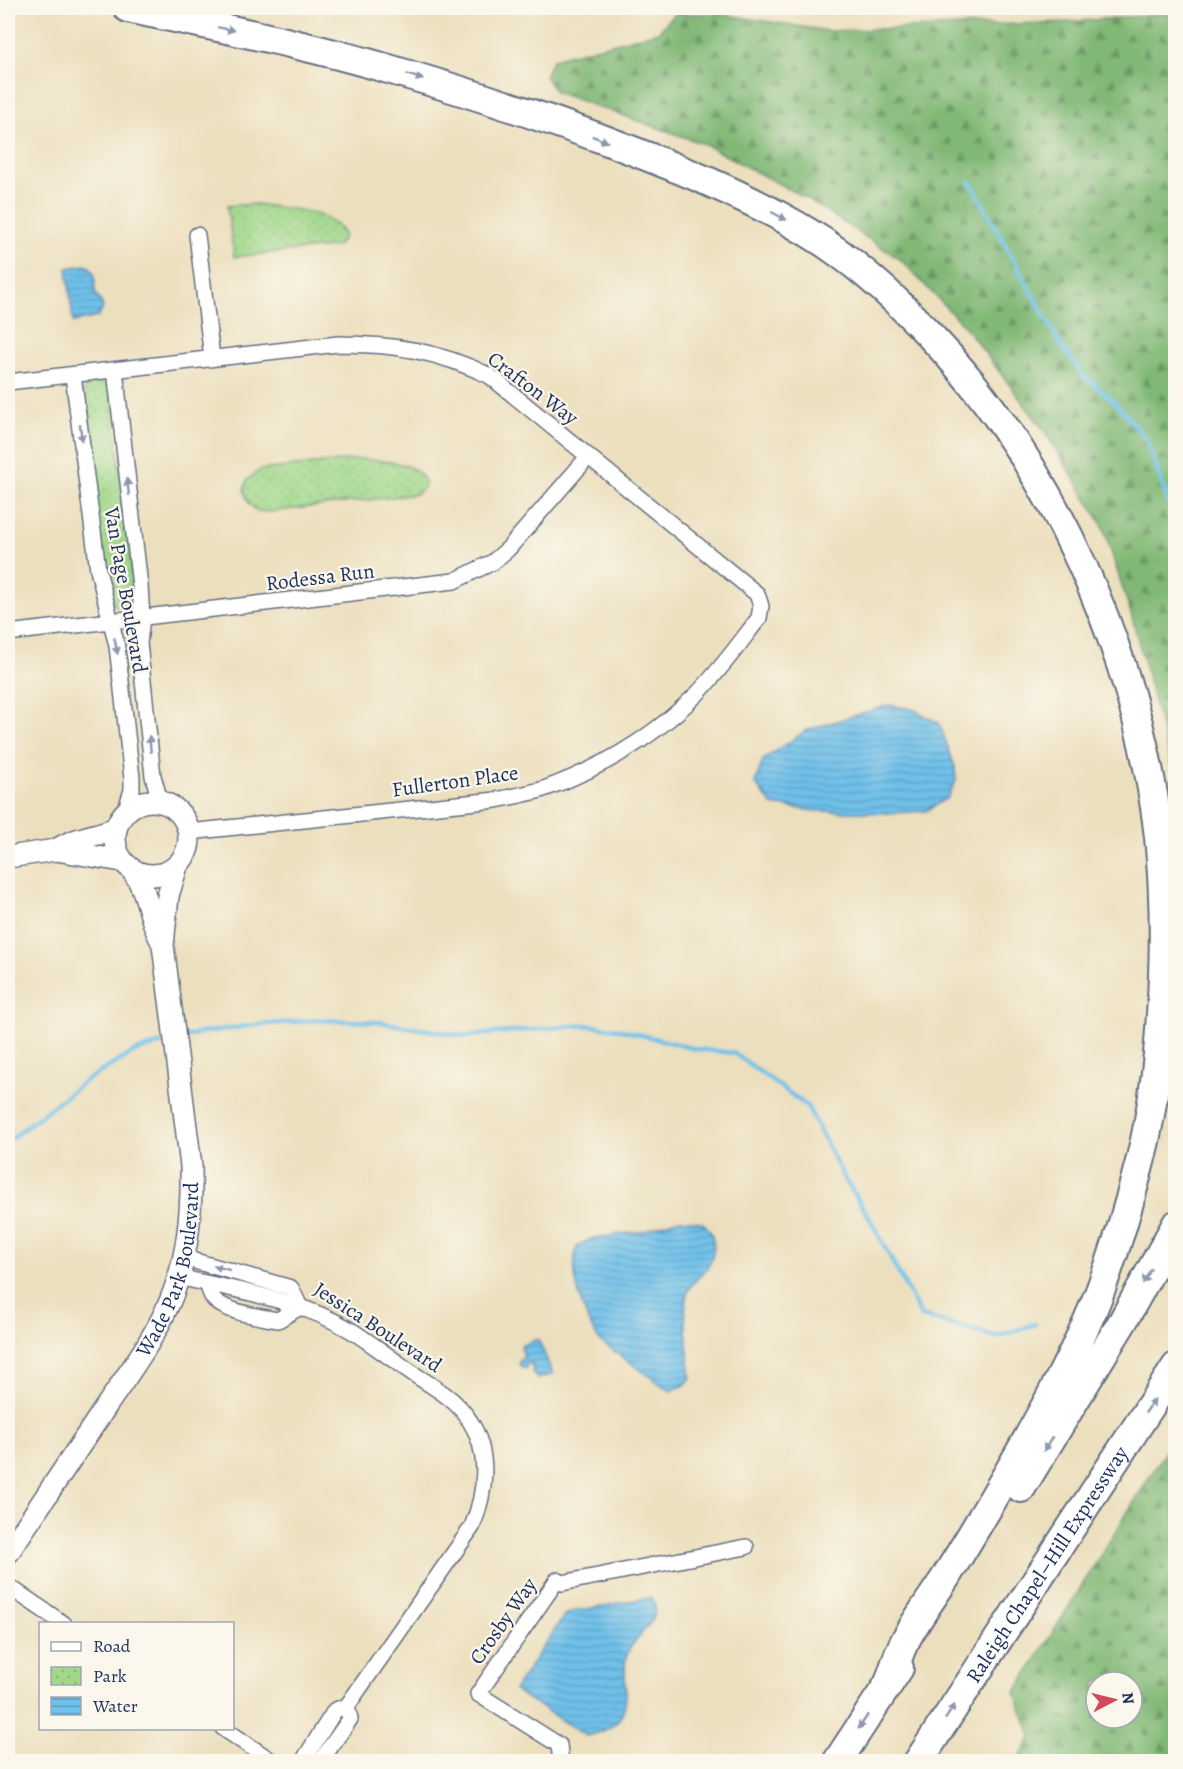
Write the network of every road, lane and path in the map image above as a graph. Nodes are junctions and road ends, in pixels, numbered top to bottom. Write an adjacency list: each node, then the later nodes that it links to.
1 (128, 8): 32 (highway, one-way to 32)
2 (197, 234): 3 (street)
3 (212, 358): 4 (street, Crafton Way); 7 (street, Crafton Way)
4 (115, 370): 5 (street, Crafton Way); 9 (street, Van Page Boulevard, one-way to 4)
5 (73, 375): 6 (street, Crafton Way); 10 (street, Van Page Boulevard, one-way to 10)
6 (8, 382)
7 (588, 457): 8 (street, Crafton Way); 9 (street, Rodessa Run)
8 (761, 606): 14 (street, Fullerton Place)
9 (142, 618): 10 (street, Rodessa Run); 12 (street, Van Page Boulevard, one-way to 9)
10 (110, 622): 11 (street, Rodessa Run); 13 (street, Van Page Boulevard, one-way to 13)
11 (8, 633)
12 (160, 801): 13 (street); 14 (street)
13 (120, 820): 15 (street); 17 (street)
14 (189, 832): 18 (street)
15 (57, 850): 16 (street); 17 (street)
16 (8, 857)
17 (127, 865): 18 (street); 19 (street, Wade Park Boulevard)
18 (177, 866): 19 (street, Wade Park Boulevard)
19 (163, 945): 21 (street, Wade Park Boulevard)
20 (1176, 1225): 32 (highway, one-way to 32)
21 (181, 1268): 22 (street, Jessica Boulevard, one-way to 21); 23 (street); 29 (street, Wade Park Boulevard)
22 (245, 1274): 24 (street); 25 (street, Jessica Boulevard)
23 (207, 1284): 24 (street); 26 (street)
24 (241, 1292): 25 (street); 26 (street)
25 (300, 1307): 26 (street); 33 (street, Jessica Boulevard)
26 (236, 1310)
27 (1176, 1367): 42 (highway, Raleigh Chapel–Hill Expressway, one-way to 27)
28 (746, 1547): 40 (street, Crosby Way)
29 (8, 1553)
30 (8, 1586): 31 (street)
31 (62, 1622)
32 (890, 1683): 41 (highway, one-way to 41)
33 (347, 1706): 35 (street, Jessica Boulevard); 36 (street, Jessica Boulevard)
34 (226, 1730): 37 (street)
35 (321, 1733): 36 (street); 38 (street, Jessica Boulevard)
36 (334, 1742): 39 (street, Jessica Boulevard)
37 (273, 1761)
38 (307, 1761)
39 (320, 1761)
40 (561, 1761)
41 (837, 1761)
42 (918, 1761)

